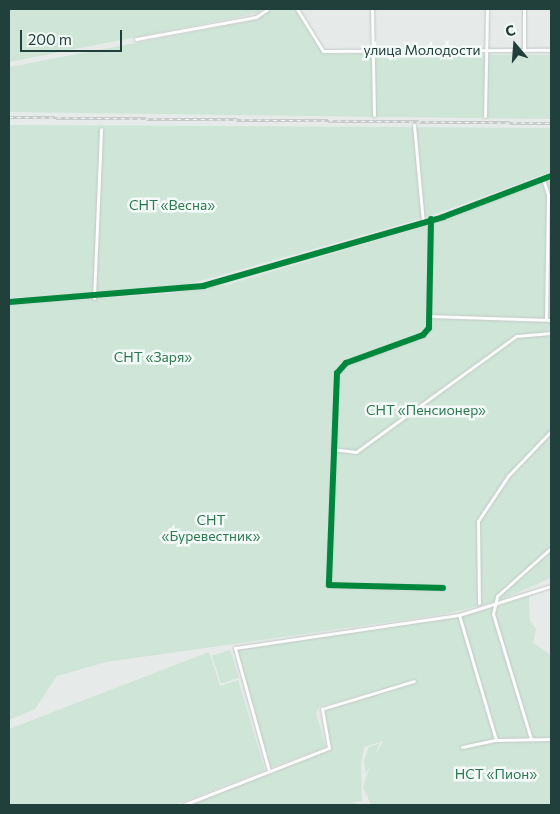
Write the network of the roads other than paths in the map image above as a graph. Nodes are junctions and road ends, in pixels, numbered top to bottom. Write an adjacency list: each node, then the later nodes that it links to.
1 (268, 9): 6 (street)
2 (297, 9): 7 (street, улица Молодости)
3 (372, 9): 7 (street)
4 (487, 9): 8 (street)
5 (524, 9): 9 (street)
6 (136, 39)
7 (373, 50): 8 (street, улица Молодости); 11 (street)
8 (488, 50): 9 (street, улица Молодости); 12 (street)
9 (524, 50): 10 (street, улица Молодости)
10 (551, 50)
11 (374, 115)
12 (485, 116)
13 (414, 125): 18 (street)
14 (101, 129): 19 (street)
15 (551, 176): 16 (street)
16 (543, 179): 17 (street); 22 (street)
17 (431, 219): 18 (street); 21 (street)
18 (423, 222): 19 (street)
19 (94, 298): 20 (street)
20 (9, 302)
21 (429, 316): 22 (street); 26 (street)
22 (546, 319): 23 (street)
23 (551, 320)
24 (551, 333): 26 (street)
25 (551, 431): 30 (street)
26 (332, 450): 29 (street)
27 (551, 548): 31 (street)
28 (551, 586): 31 (street)
29 (443, 588)
30 (479, 603)
31 (494, 605): 32 (street); 35 (street)
32 (459, 615): 36 (street); 38 (street)
33 (414, 682): 38 (street)
34 (551, 738): 35 (street)
35 (532, 739): 36 (street)
36 (496, 740): 37 (street)
37 (462, 747)
38 (269, 771): 39 (street)
39 (184, 805)

